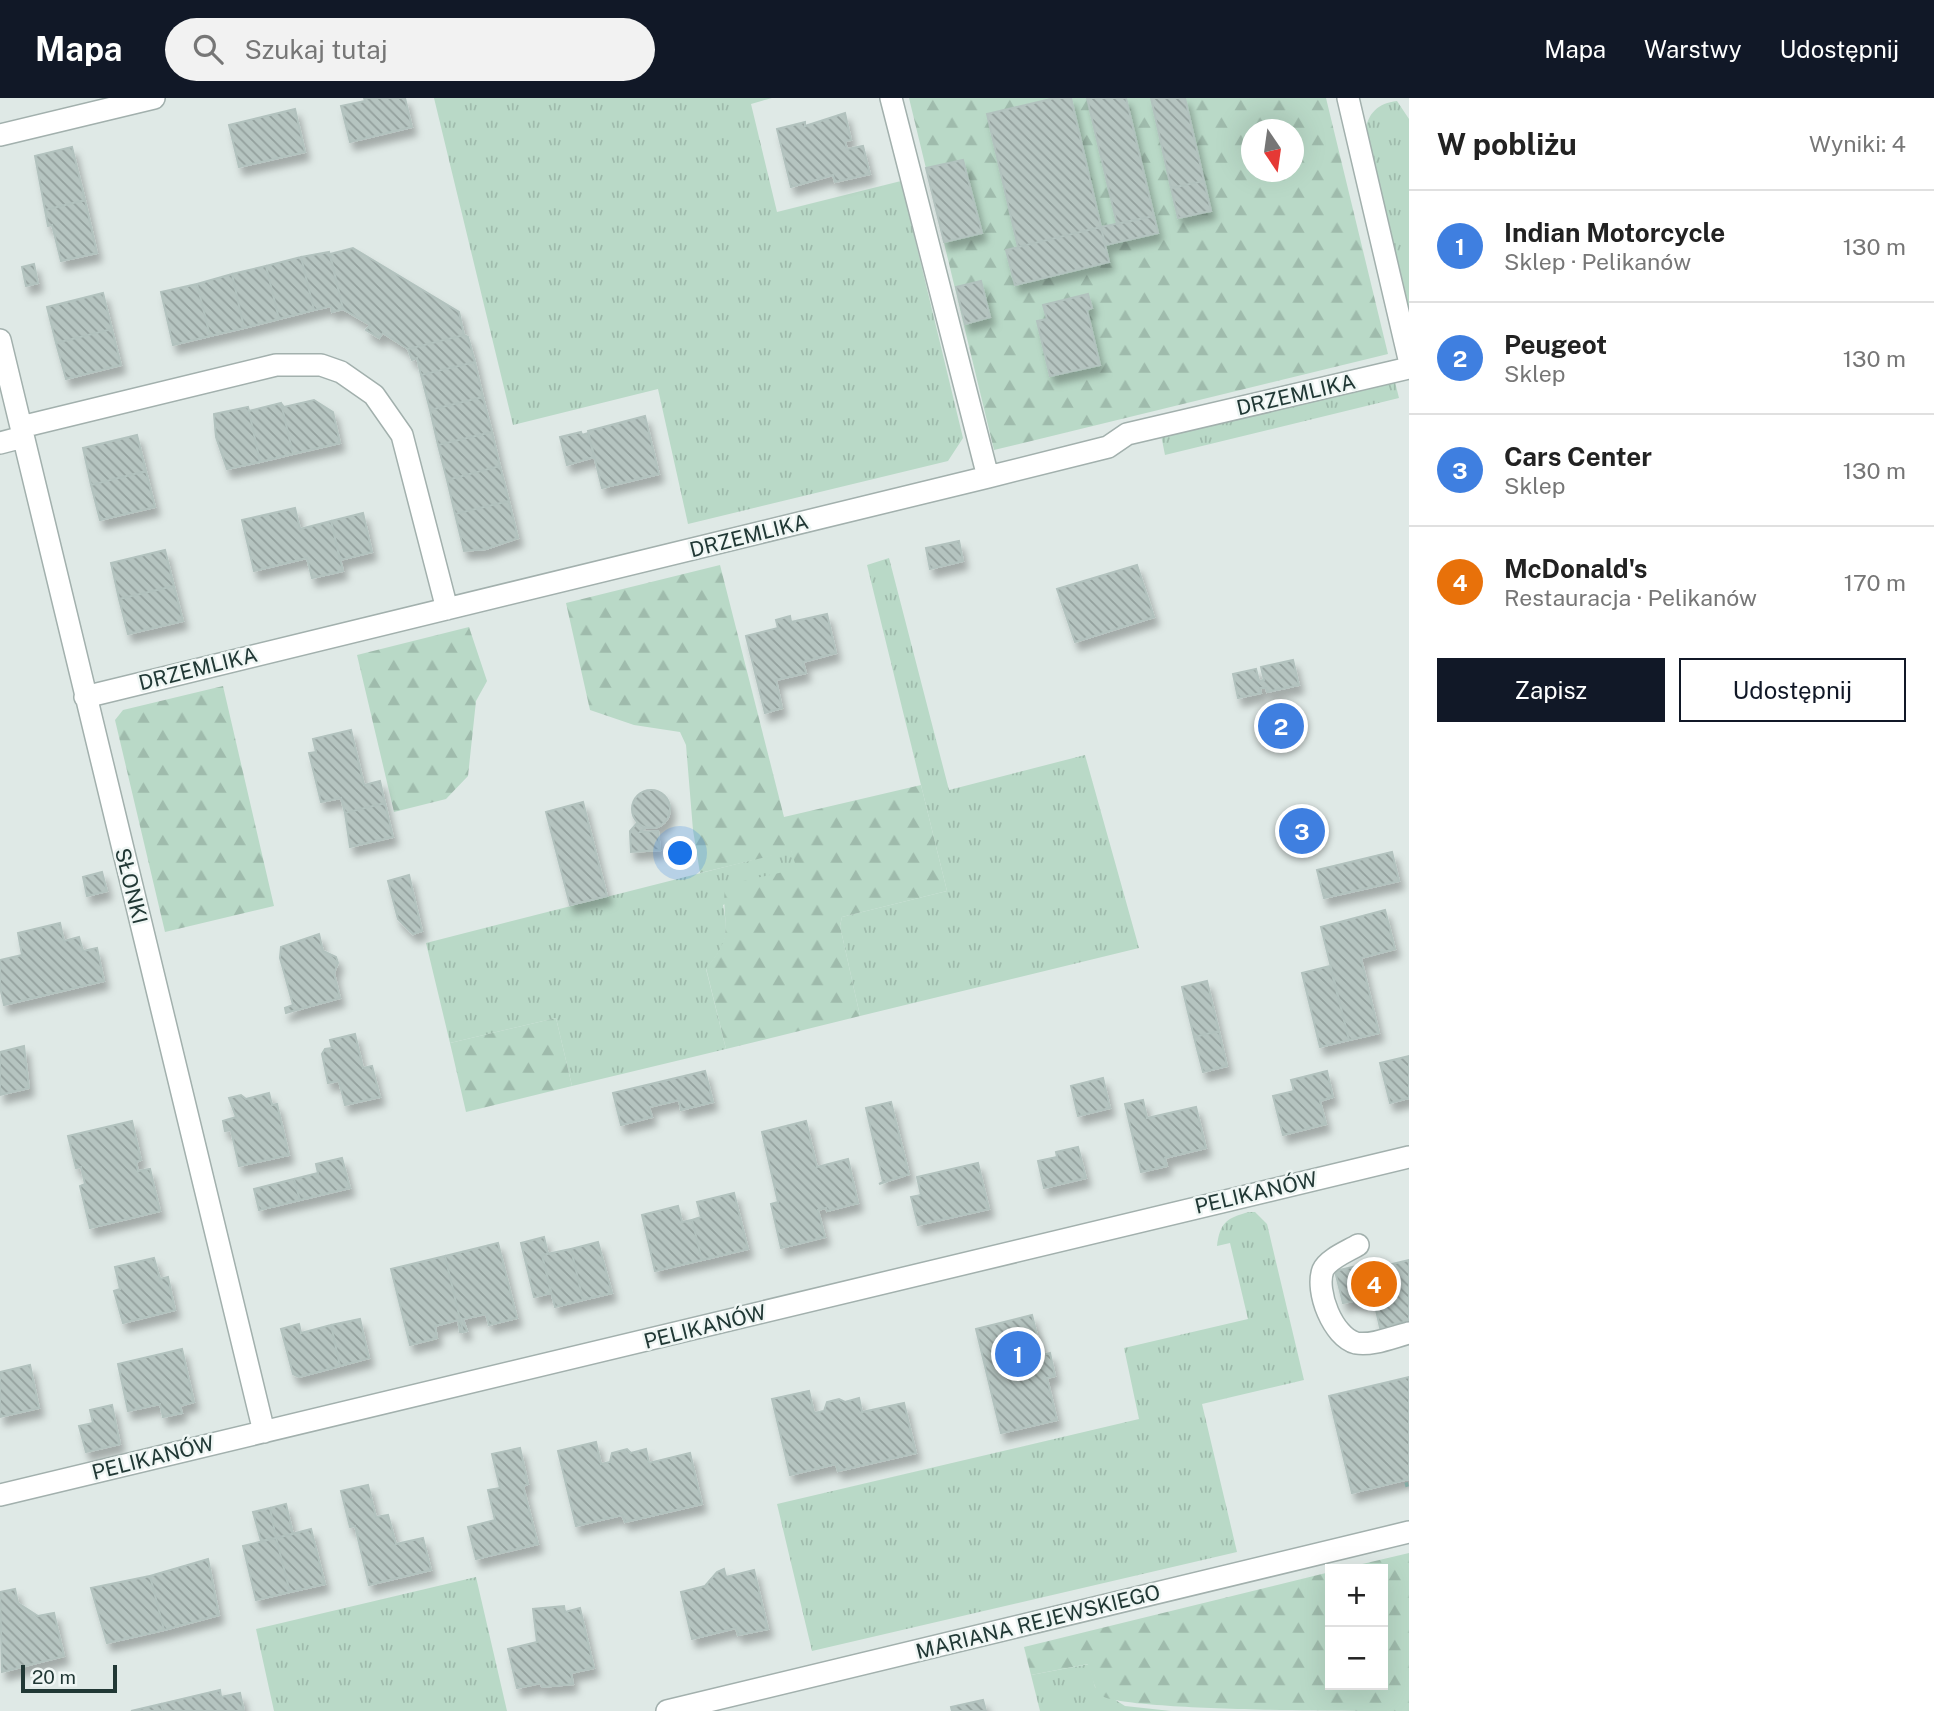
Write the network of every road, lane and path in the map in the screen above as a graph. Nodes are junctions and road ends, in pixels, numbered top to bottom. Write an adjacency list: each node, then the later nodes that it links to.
1 (154, 98): 4 (street)
2 (891, 98): 10 (street)
3 (1352, 99): 6 (street)
4 (0, 135)
5 (0, 340): 8 (street, SŁONKI)
6 (1409, 359)
7 (1409, 368): 10 (street, DRZEMLIKA)
8 (22, 432): 9 (street); 11 (street); 12 (street, SŁONKI)
9 (0, 443)
10 (988, 477): 11 (street, DRZEMLIKA)
11 (447, 609): 12 (street, DRZEMLIKA)
12 (85, 697): 16 (street, SŁONKI)
13 (1409, 1157): 16 (street, PELIKANÓW)
14 (1357, 1245): 15 (street)
15 (1409, 1333)
16 (264, 1432): 17 (street, PELIKANÓW)
17 (0, 1495)
18 (1409, 1532): 19 (street, MARIANA REJEWSKIEGO)
19 (667, 1711)

